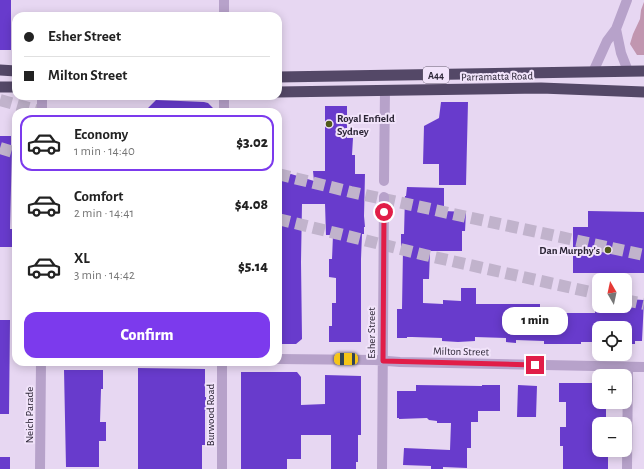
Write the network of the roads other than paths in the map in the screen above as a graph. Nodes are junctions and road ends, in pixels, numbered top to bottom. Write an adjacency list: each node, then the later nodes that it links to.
1 (224, 0): 3 (street)
2 (627, 0): 4 (street)
3 (224, 12)
4 (616, 28): 7 (street); 9 (street)
5 (0, 70): 6 (highway)
6 (12, 71)
7 (628, 71): 8 (highway, Parramatta Road / A44); 9 (highway, Parramatta Road / A44)
8 (644, 71)
9 (593, 72): 10 (highway, Parramatta Road / A44)
10 (282, 77)
11 (0, 87): 12 (highway)
12 (12, 87)
13 (385, 90): 14 (highway, Parramatta Road / A44); 15 (highway, Parramatta Road / A44); 16 (street)
14 (282, 92)
15 (644, 92)
16 (384, 181)
17 (384, 197): 19 (street, Esher Street)
18 (282, 359): 19 (street, Milton Street)
19 (383, 361): 22 (street, Milton Street); 26 (street, Esher Street)
20 (41, 366): 24 (street, Neich Parade)
21 (222, 366): 25 (street, Burwood Road)
22 (628, 367): 23 (street, Milton Street); 27 (street)
23 (644, 367)
24 (40, 469)
25 (222, 469)
26 (382, 469)
27 (627, 469)

